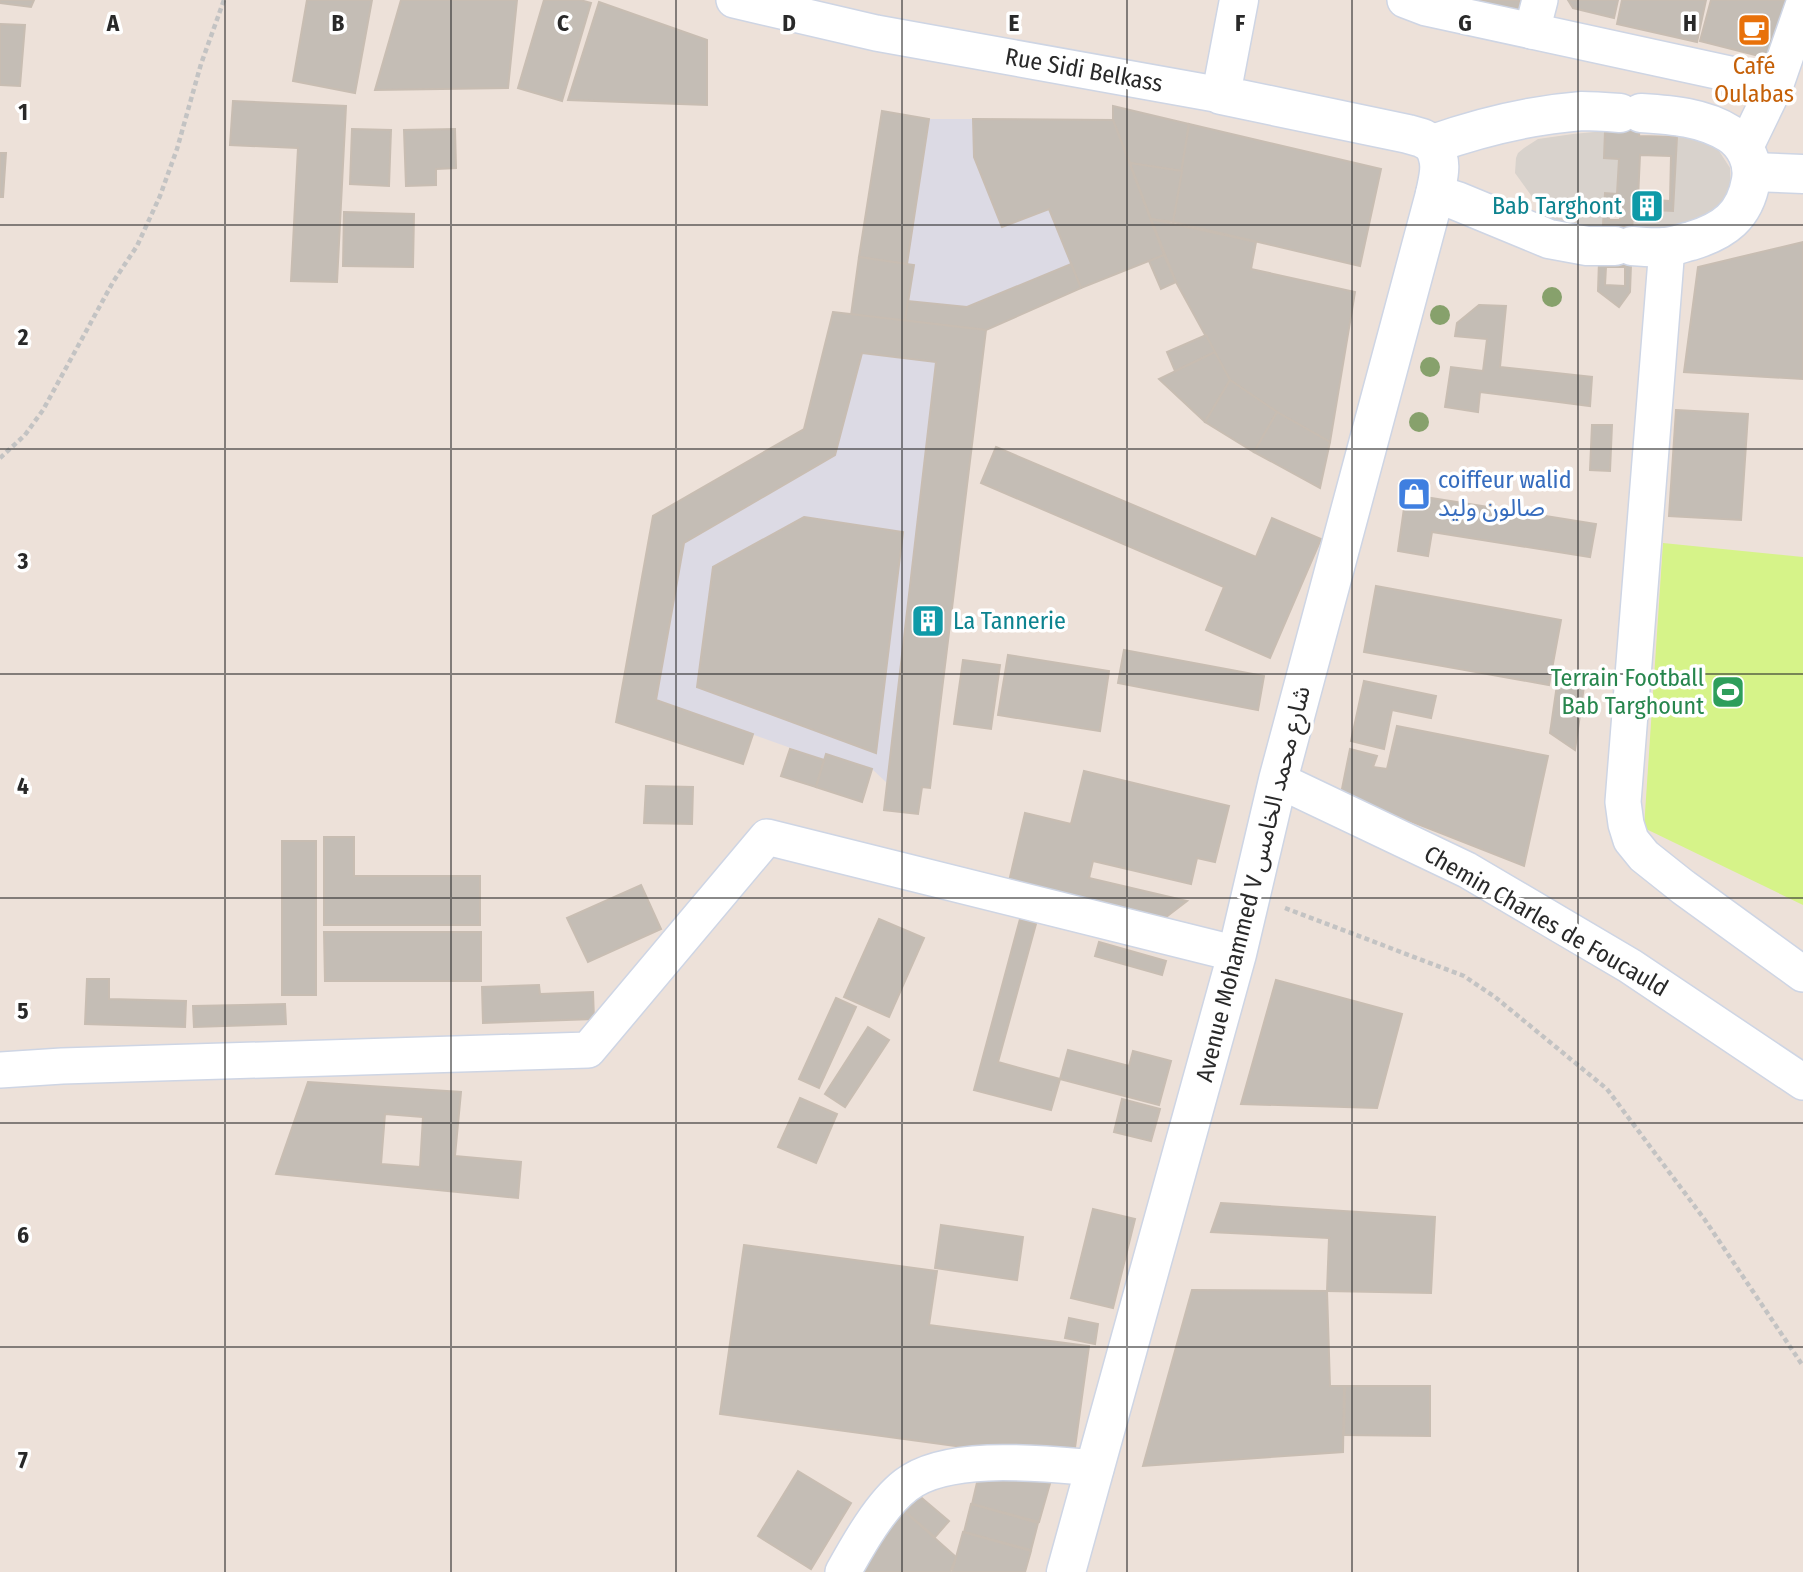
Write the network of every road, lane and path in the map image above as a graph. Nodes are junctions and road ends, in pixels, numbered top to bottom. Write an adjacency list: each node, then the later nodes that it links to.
1 (224, 0): 14 (path)
2 (734, 0): 8 (street, Rue Sidi Belkass)
3 (1239, 0): 8 (street)
4 (1405, 0): 6 (street)
5 (1803, 6): 7 (street)
6 (1536, 16): 7 (street)
7 (1776, 85): 10 (street)
8 (1221, 95): 9 (street, Rue Sidi Belkass)
9 (1433, 144): 10 (street); 12 (street, Avenue Mohammed V شارع محمد الخامس)
10 (1749, 160): 11 (street); 13 (street)
11 (1803, 174)
12 (1435, 194): 13 (street); 15 (street, Avenue Mohammed V شارع محمد الخامس)
13 (1638, 247): 18 (street)
14 (0, 458)
15 (1278, 780): 16 (street, Avenue Mohammed V شارع محمد الخامس); 20 (street, Chemin Charles de Foucauld)
16 (1250, 894): 17 (street, Avenue Mohammed V شارع محمد الخامس); 21 (path)
17 (1237, 954): 19 (street); 22 (street, Avenue Mohammed V شارع محمد الخامس)
18 (1803, 974)
19 (0, 1070)
20 (1803, 1082)
21 (1803, 1366)
22 (1096, 1468): 23 (street); 24 (street, Avenue Mohammed V شارع محمد الخامس)
23 (843, 1572)
24 (1066, 1572)

